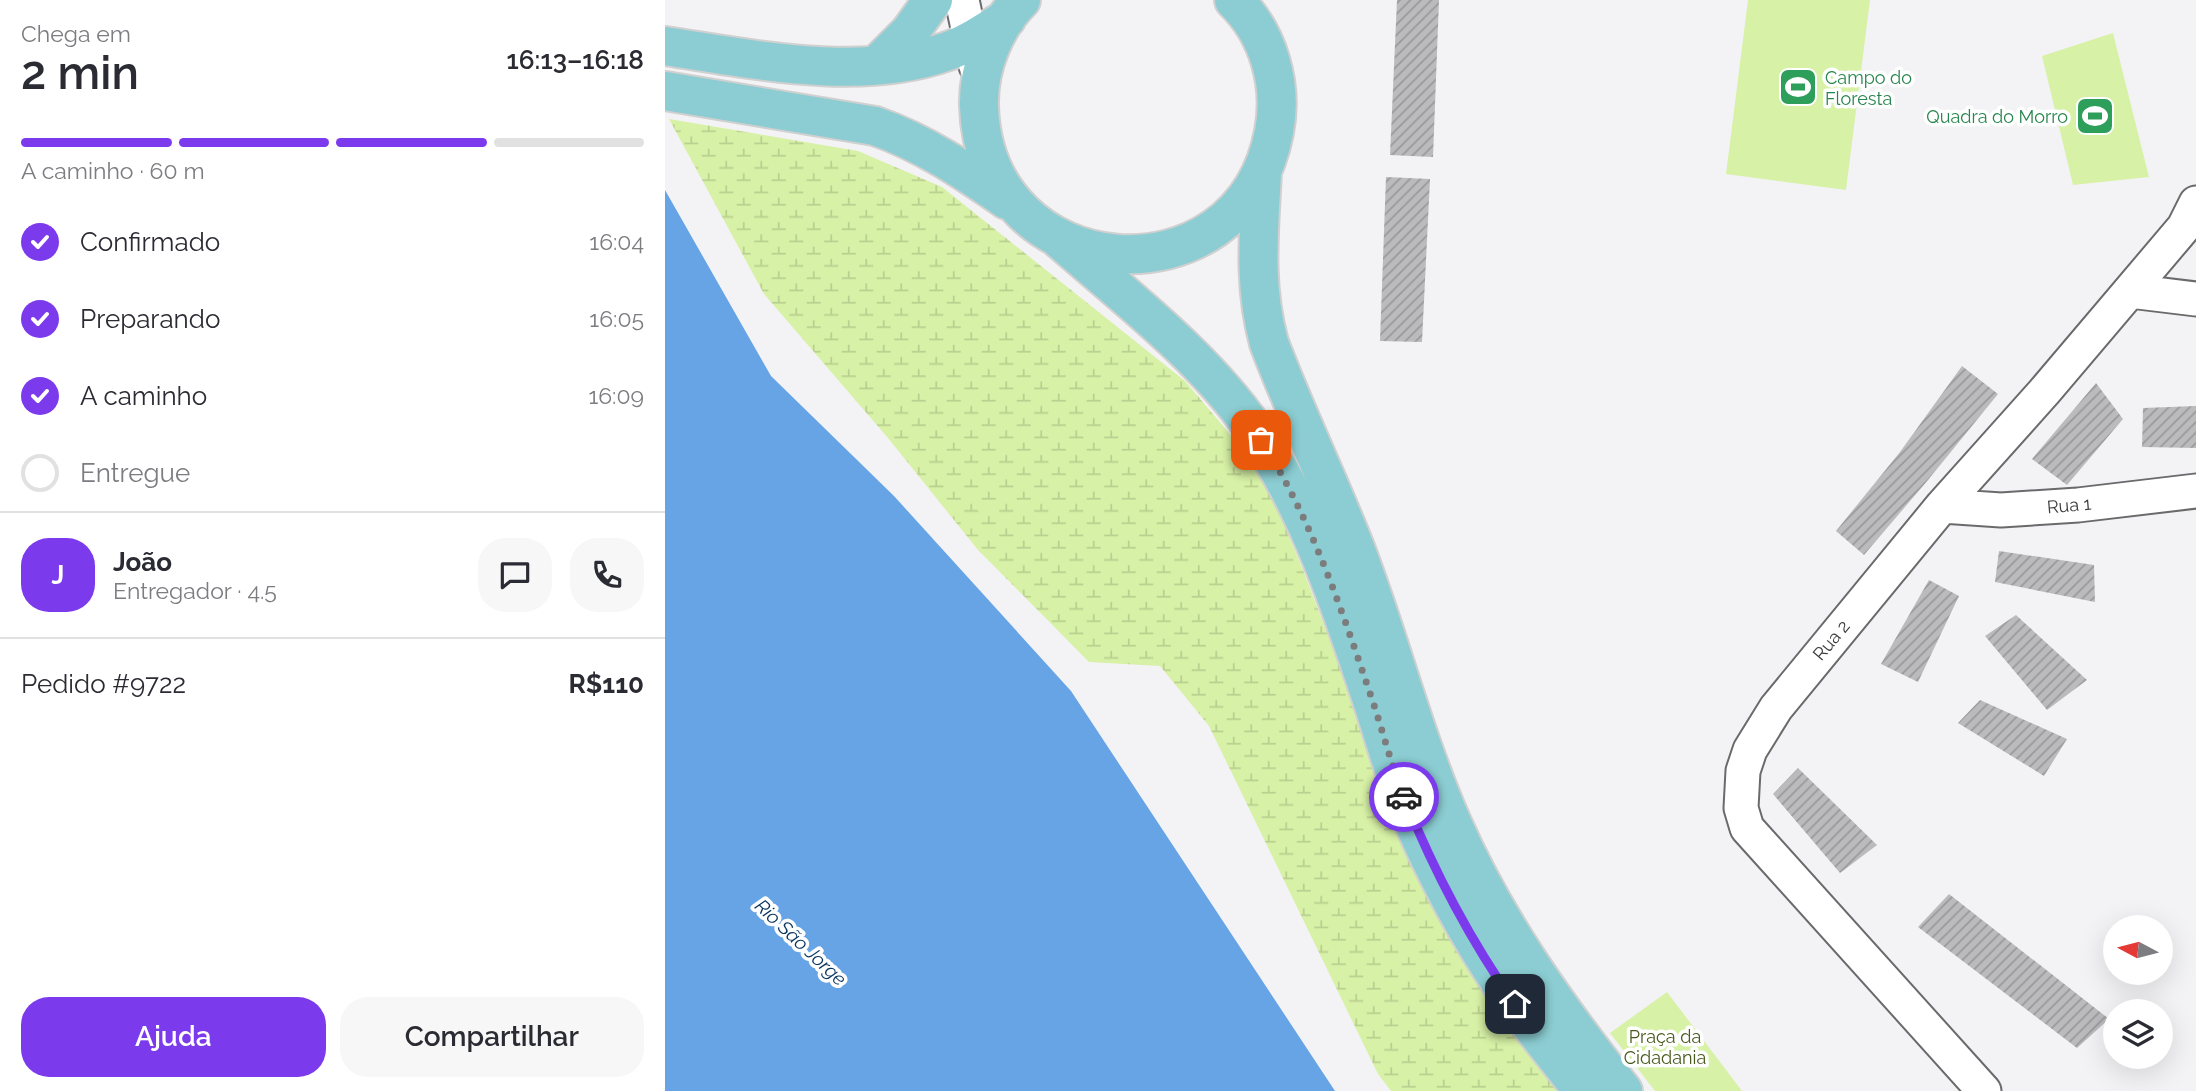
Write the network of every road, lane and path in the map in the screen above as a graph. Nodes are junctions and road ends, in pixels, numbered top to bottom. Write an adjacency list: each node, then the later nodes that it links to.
1 (962, 0): 6 (street)
2 (1234, 0): 10 (main road)
3 (927, 9): 7 (main road)
4 (1014, 9): 6 (main road); 8 (main road)
5 (665, 46): 7 (main road)
6 (958, 46): 7 (main road); 8 (street)
7 (877, 65)
8 (980, 84): 12 (main road)
9 (665, 91): 12 (main road)
10 (1262, 172): 13 (main road); 19 (main road)
11 (2196, 203): 14 (street, Rua 2)
12 (1019, 208): 13 (main road)
13 (1057, 237): 18 (main road)
14 (2130, 291): 15 (street); 17 (street, Rua 2)
15 (2196, 299)
16 (2196, 491): 17 (street, Rua 1)
17 (1942, 506): 20 (street, Rua 2)
18 (1583, 1091)
19 (1623, 1091)
20 (1984, 1091)

